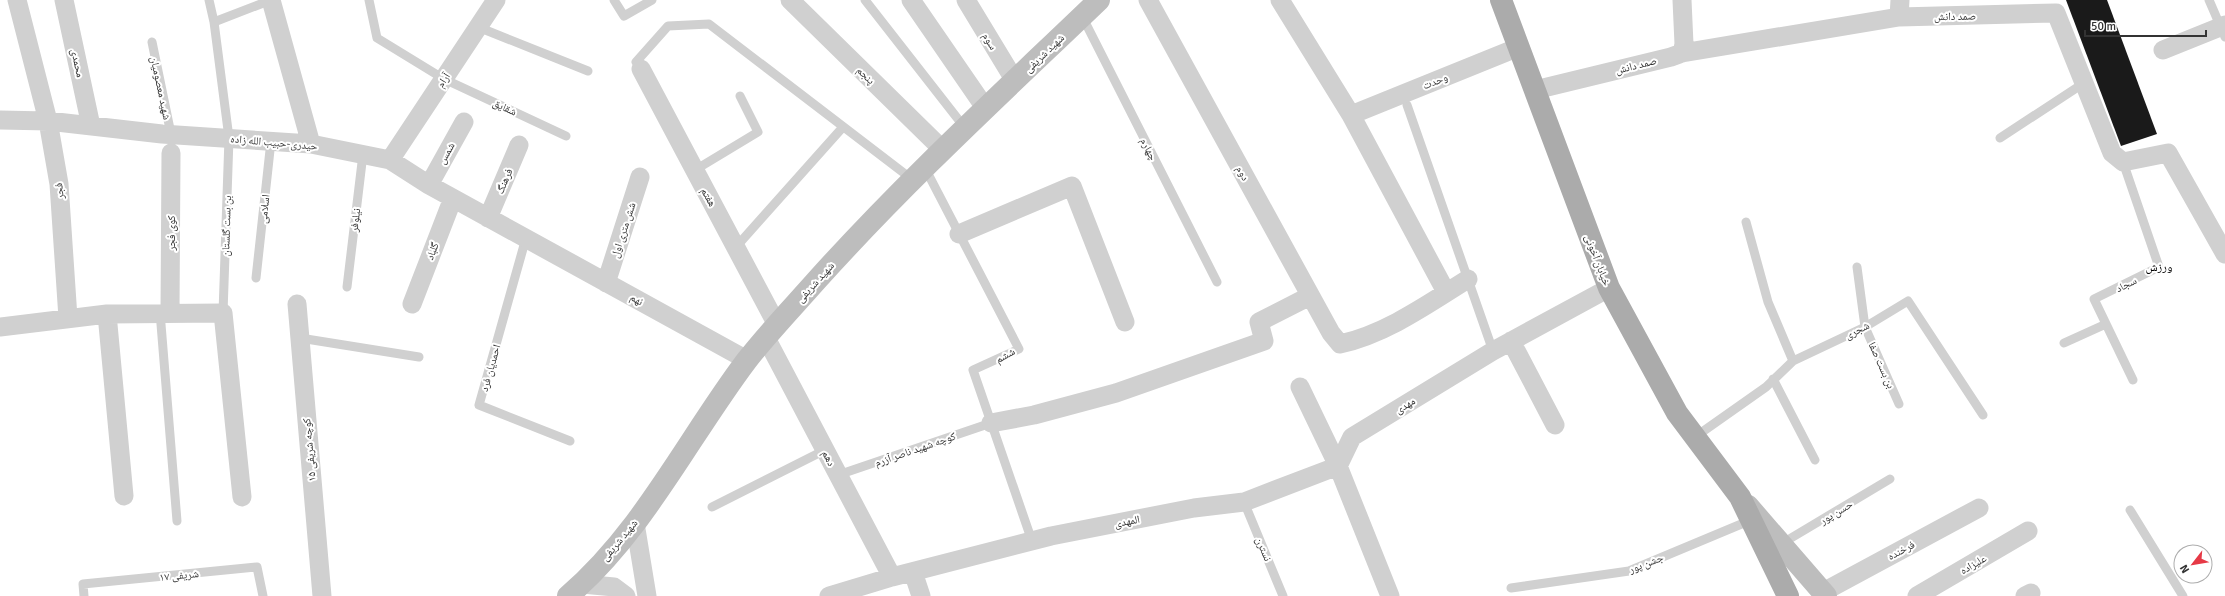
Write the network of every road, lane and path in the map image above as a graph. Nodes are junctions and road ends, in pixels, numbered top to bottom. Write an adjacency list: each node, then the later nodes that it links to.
1 (17, 0): 39 (street, فجر)
2 (64, 0): 41 (street, محمدی)
3 (208, 0): 21 (lane, بن بست گلستان)
4 (271, 0): 21 (lane); 49 (street)
5 (369, 0): 30 (lane, شقایق)
6 (496, 0): 22 (street, آرام)
7 (614, 0): 8 (lane)
8 (652, 0)
9 (790, 0): 51 (street, پنجم)
10 (865, 0): 43 (lane)
11 (911, 0): 36 (street)
12 (966, 0): 31 (street, سوم)
13 (1099, 0): 20 (main road, شهید شریفی)
14 (1148, 0): 75 (street, دوم)
15 (1280, 0): 37 (street)
16 (1502, 0): 25 (main road, خیابان آخونی)
17 (1682, 0): 27 (street)
18 (2209, 0): 23 (lane)
19 (1900, 9): 27 (street, صمد دانش); 32 (street, صمد دانش)
20 (1082, 16): 31 (main road, شهید شریفی); 70 (lane, چهارم)
21 (214, 22): 46 (lane, بن بست گلستان)
22 (478, 27): 29 (lane); 30 (street, آرام)
23 (2224, 30): 26 (street)
24 (152, 42): 44 (lane, شهید معصومیان)
25 (1519, 48): 33 (main road, خیابان آخونی); 37 (street, وحدت)
26 (2164, 50)
27 (1682, 53): 33 (street, صمد دانش)
28 (641, 69): 42 (lane); 56 (street, هفتم)
29 (588, 71)
30 (444, 79): 45 (lane, شقایق); 54 (street, آرام)
31 (1015, 81): 36 (main road, شهید شریفی)
32 (2084, 84): 47 (lane); 55 (street, صمد دانش)
33 (1535, 90): 73 (main road, خیابان آخونی)
34 (740, 96): 56 (lane)
35 (1407, 105): 69 (lane)
36 (986, 109): 43 (main road, شهید شریفی)
37 (1351, 115): 74 (street)
38 (0, 120): 39 (street, حیدری-حبیب الله زاده)
39 (48, 122): 41 (street, حیدری-حبیب الله زاده); 81 (street, فجر)
40 (464, 122): 59 (street, شمس)
41 (91, 126): 44 (street, حیدری-حبیب الله زاده)
42 (843, 127): 57 (lane); 65 (lane)
43 (965, 129): 51 (main road, شهید شریفی)
44 (171, 134): 46 (street, حیدری-حبیب الله زاده)
45 (566, 136)
46 (229, 138): 48 (street, حیدری-حبیب الله زاده); 79 (lane, بن بست گلستان)
47 (2000, 138)
48 (271, 141): 49 (street, حیدری-حبیب الله زاده); 68 (lane, اسلامی)
49 (311, 144): 53 (street, حیدری-حبیب الله زاده)
50 (519, 145): 61 (street, فرهنگ)
51 (943, 150): 57 (main road, شهید شریفی)
52 (171, 153): 78 (street, کوی فجر)
53 (363, 154): 54 (street, حیدری-حبیب الله زاده); 72 (lane, نیلوفر)
54 (390, 160): 59 (street, حیدری-حبیب الله زاده)
55 (2123, 162): 66 (street); 83 (lane, سجاد)
56 (695, 170): 65 (street, هفتم)
57 (919, 174): 63 (lane, ششم); 86 (main road, شهید شریفی)
58 (640, 177): 71 (street, شش متری اول)
59 (428, 185): 60 (street, حیدری-حبیب الله زاده)
60 (452, 198): 61 (street, حیدری-حبیب الله زاده); 77 (street, گلباد)
61 (488, 218): 64 (street, حیدری-حبیب الله زاده)
62 (1746, 222): 93 (lane)
63 (959, 234): 82 (street); 99 (lane, ششم)
64 (526, 238): 71 (street, نهم); 102 (lane, احمدیان فرد)
65 (736, 247): 86 (street, هفتم)
66 (2225, 254)
67 (1857, 266): 85 (lane, بن بست صفا)
68 (256, 278)
69 (1468, 279): 74 (street); 90 (lane)
70 (1217, 282)
71 (606, 283): 92 (street, نهم)
72 (347, 287)
73 (1609, 288): 88 (street, مهدی); 101 (main road, خیابان آخونی)
74 (1446, 292): 75 (street, دوم)
75 (1310, 296): 99 (street)
76 (297, 304): 87 (street, کوچه شریفی ۱۵)
77 (412, 304)
78 (165, 312): 79 (street); 80 (street); 116 (lane)
79 (223, 313): 110 (street)
80 (107, 314): 81 (street); 108 (street)
81 (68, 318): 84 (street)
82 (1125, 322)
83 (2106, 324): 89 (lane); 95 (lane, سجاد)
84 (0, 327)
85 (1865, 327): 93 (lane, شجری); 97 (lane, بن بست صفا); 98 (lane, شجری)
86 (771, 331): 92 (main road, شهید شریفی); 103 (street, دهم)
87 (300, 338): 91 (lane); 128 (street, کوچه شریفی ۱۵)
88 (1511, 341): 90 (street, مهدی); 100 (street)
89 (2064, 343)
90 (1493, 351): 105 (street, مهدی)
91 (419, 357)
92 (747, 360): 117 (main road, شهید شریفی)
93 (1793, 361): 94 (lane, شجری)
94 (1773, 380): 101 (lane, شجری); 104 (lane)
95 (2132, 380)
96 (1300, 387): 105 (street)
97 (1899, 404)
98 (1983, 415)
99 (991, 423): 106 (lane, کوچه شهید ناصر آزرم); 119 (lane, ششم)
100 (1555, 425)
101 (1695, 437): 109 (main road, خیابان آخونی)
102 (570, 441)
103 (825, 450): 106 (street, دهم); 112 (lane)
104 (1815, 460)
105 (1338, 466): 111 (street, المهدی); 134 (street)
106 (838, 475): 122 (street, دهم)
107 (1890, 479): 120 (lane, حسن پور)
108 (124, 496)
109 (1740, 497): 115 (main road, خیابان آخونی); 120 (main road)
110 (242, 498)
111 (1244, 502): 119 (street, المهدی); 133 (lane, نسترن)
112 (712, 507)
113 (1979, 508): 125 (street, فرخنده)
114 (2130, 510): 137 (lane)
115 (1751, 520): 123 (lane, جشن پور); 135 (main road, خیابان آخونی)
116 (177, 521)
117 (635, 523): 124 (main road, شهید شریفی); 130 (street)
118 (2028, 531): 136 (street, علیزاده)
119 (1032, 541): 121 (street, المهدی)
120 (1781, 544): 125 (main road)
121 (913, 572): 122 (street, المهدی); 132 (street)
122 (892, 577): 131 (street, المهدی)
123 (1511, 588)
124 (575, 590): 129 (street)
125 (1825, 594)
126 (84, 596): 127 (lane, شریفی ۱۷)
127 (263, 596)
128 (322, 596)
129 (626, 596)
130 (647, 596)
131 (829, 596)
132 (921, 596)
133 (1283, 596)
134 (1390, 596)
135 (1788, 596)
136 (1917, 596)
137 (2183, 596)

